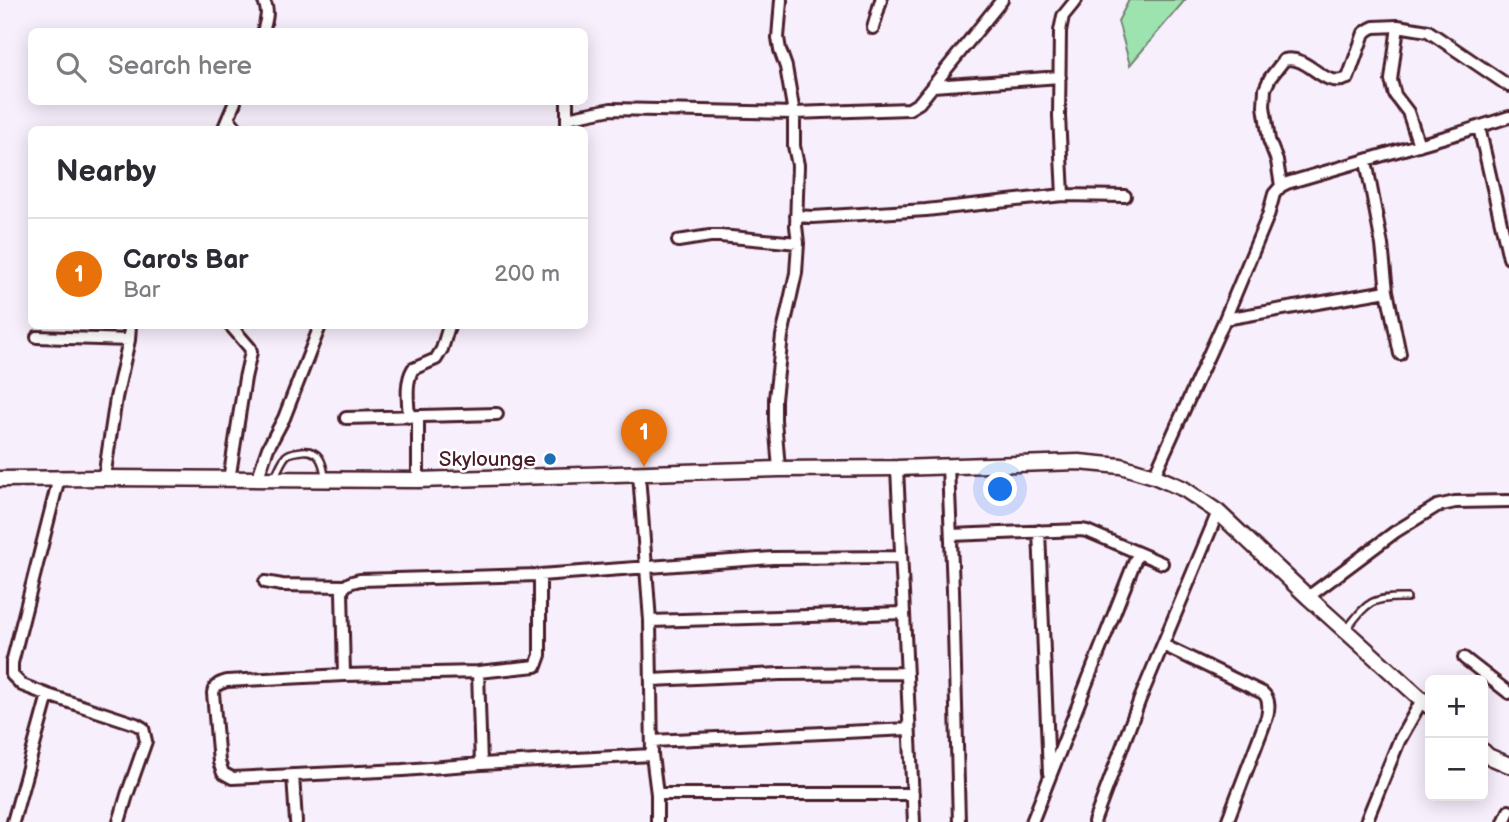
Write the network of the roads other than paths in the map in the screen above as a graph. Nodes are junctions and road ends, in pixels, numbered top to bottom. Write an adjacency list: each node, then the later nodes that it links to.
1 (263, 0): 7 (street)
2 (781, 0): 14 (street)
3 (881, 0): 8 (street)
4 (1002, 0): 10 (street)
5 (1076, 0): 9 (street)
6 (1398, 26): 11 (street); 21 (street); 23 (street)
7 (264, 28)
8 (873, 29)
9 (1060, 77): 10 (street); 24 (street)
10 (933, 86): 14 (street)
11 (1509, 86)
12 (234, 105): 16 (street)
13 (567, 105): 17 (street)
14 (794, 113): 17 (street); 26 (street)
15 (1509, 117): 20 (street)
16 (228, 118): 18 (street); 19 (street)
17 (567, 124)
18 (225, 126)
19 (235, 126)
20 (1479, 127): 21 (street); 29 (street)
21 (1419, 145): 22 (street)
22 (1366, 161): 23 (street); 30 (street)
23 (1281, 186): 31 (street)
24 (1063, 195): 25 (street); 26 (street)
25 (1125, 196)
26 (796, 216): 28 (street)
27 (678, 241): 28 (street)
28 (798, 243): 44 (street)
29 (1509, 258)
30 (1387, 291): 31 (street); 38 (street)
31 (1225, 319): 46 (street)
32 (130, 329): 37 (street)
33 (234, 329): 50 (street)
34 (319, 329): 51 (street)
35 (448, 329): 40 (street)
36 (37, 337): 37 (street)
37 (129, 340): 48 (street)
38 (1400, 354)
39 (498, 414): 40 (street)
40 (413, 417): 41 (street); 54 (street)
41 (346, 418)
42 (947, 466): 43 (main road); 46 (main road); 58 (street)
43 (897, 468): 44 (main road); 60 (street)
44 (779, 469): 45 (main road)
45 (639, 474): 54 (main road); 62 (street)
46 (1154, 476): 56 (main road)
47 (59, 478): 48 (main road); 49 (main road); 78 (street)
48 (104, 478): 50 (main road)
49 (0, 479)
50 (229, 480): 51 (main road)
51 (257, 480): 52 (main road)
52 (274, 480): 53 (main road); 53 (lane)
53 (326, 480): 54 (main road)
54 (418, 480)
55 (1509, 501): 66 (street)
56 (1218, 512): 66 (main road); 71 (street)
57 (1039, 531): 58 (street); 59 (street); 88 (street)
58 (951, 535): 97 (street)
59 (1138, 553): 61 (street); 88 (street)
60 (900, 557): 62 (street); 68 (street)
61 (1162, 563)
62 (646, 567): 63 (street); 69 (street)
63 (540, 575): 65 (street); 73 (street)
64 (265, 582): 65 (street)
65 (344, 586): 75 (street)
66 (1308, 597): 70 (main road)
67 (1406, 598): 70 (lane)
68 (903, 613): 69 (street); 74 (street)
69 (650, 621): 76 (street)
70 (1346, 630): 79 (main road)
71 (1163, 645): 99 (street); 100 (street)
72 (1464, 658): 77 (street)
73 (478, 672): 75 (street); 85 (street)
74 (907, 673): 76 (street); 81 (street)
75 (344, 675): 87 (street)
76 (652, 680): 82 (street)
77 (1509, 693)
78 (48, 695): 92 (street); 93 (street)
79 (1425, 702)
80 (1425, 704): 101 (street)
81 (909, 729): 82 (street); 90 (street)
82 (652, 741): 83 (street)
83 (652, 755): 85 (street); 89 (street)
84 (1488, 756): 86 (main road)
85 (481, 764): 87 (street)
86 (1509, 765)
87 (293, 775): 94 (street)
88 (1049, 777): 98 (street)
89 (657, 794): 90 (street); 95 (street)
90 (913, 794): 96 (street)
91 (1509, 811): 102 (street)
92 (13, 822)
93 (119, 822)
94 (296, 822)
95 (657, 822)
96 (914, 822)
97 (959, 822)
98 (1032, 822)
99 (1094, 822)
100 (1227, 822)
101 (1366, 822)
102 (1504, 822)

